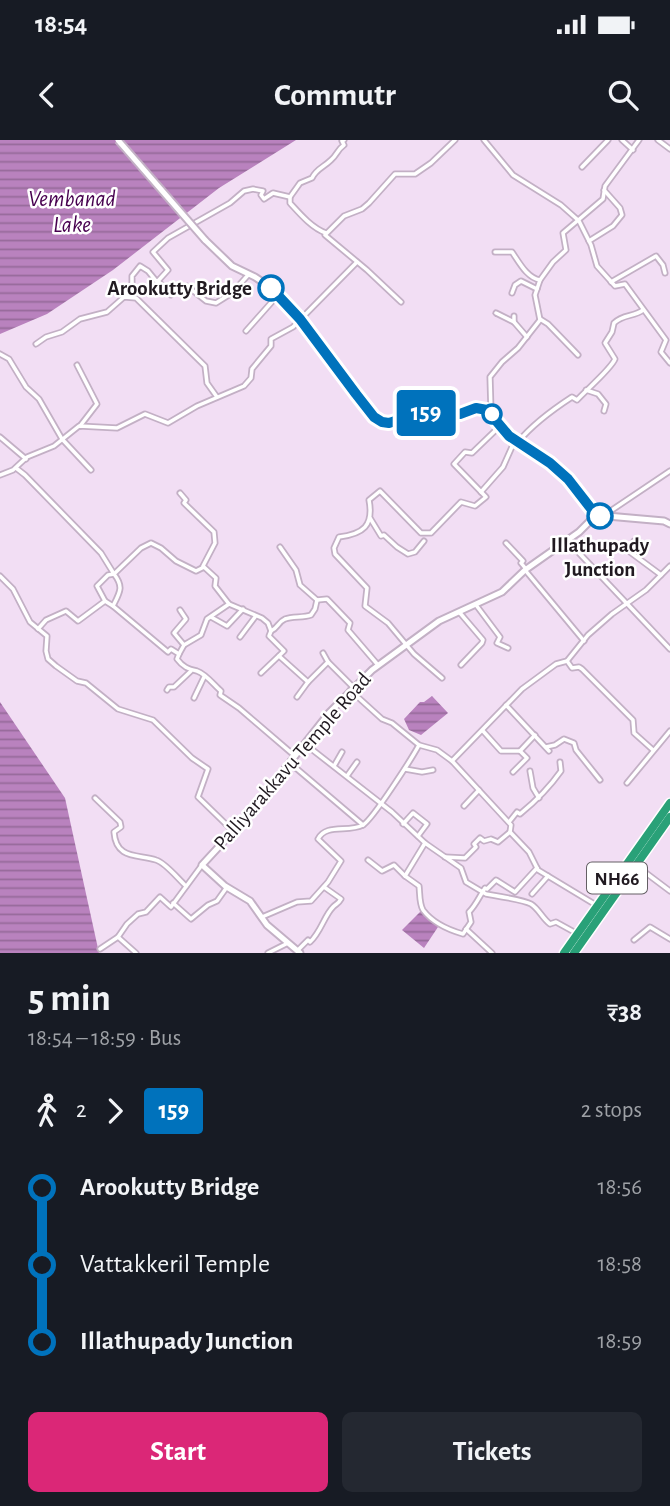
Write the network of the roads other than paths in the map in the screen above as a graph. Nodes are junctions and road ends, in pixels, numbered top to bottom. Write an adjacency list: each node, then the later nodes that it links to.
1 (118, 140): 20 (main road, bridge)
2 (344, 140): 13 (street)
3 (455, 140): 15 (street)
4 (485, 140): 14 (street)
5 (608, 140): 11 (street)
6 (622, 140): 10 (street)
7 (639, 140): 10 (street)
8 (658, 140): 9 (street)
9 (670, 149)
10 (633, 150): 12 (street)
11 (582, 167)
12 (604, 190): 14 (street); 16 (street)
13 (290, 197): 15 (street); 22 (street)
14 (579, 221): 16 (street); 21 (street)
15 (326, 233): 18 (street)
16 (589, 241): 23 (street)
17 (495, 252): 21 (street)
18 (357, 262): 28 (street); 33 (street)
19 (665, 273): 23 (street)
20 (249, 274): 22 (street); 26 (main road)
21 (540, 280): 24 (street)
22 (158, 281): 27 (street)
23 (611, 282): 29 (street)
24 (537, 289): 25 (street); 32 (street)
25 (512, 293)
26 (278, 295): 33 (main road); 35 (street)
27 (124, 297): 37 (street); 43 (street)
28 (401, 302)
29 (644, 310): 40 (street); 42 (street)
30 (496, 313): 34 (street)
31 (514, 316): 34 (street)
32 (540, 318): 36 (street); 39 (street)
33 (300, 319): 43 (street); 45 (main road)
34 (514, 322): 36 (street)
35 (246, 331)
36 (527, 337): 45 (street)
37 (36, 344)
38 (0, 355): 49 (street)
39 (578, 355)
40 (670, 363)
41 (77, 365): 46 (street)
42 (586, 390): 44 (street); 50 (street)
43 (217, 397): 46 (street)
44 (604, 411)
45 (491, 412): 47 (main road)
46 (80, 426): 49 (street)
47 (500, 426): 50 (main road); 56 (street)
48 (0, 437): 51 (street)
49 (62, 439): 51 (street); 53 (street)
50 (517, 441): 56 (street); 58 (main road)
51 (26, 459): 52 (street)
52 (16, 468): 55 (street); 69 (street)
53 (91, 470)
54 (670, 471): 58 (street)
55 (0, 475)
56 (481, 492): 59 (street)
57 (180, 493): 66 (street)
58 (599, 516): 60 (main road); 68 (main road, Palliyarakkavu Temple Road)
59 (370, 518): 61 (street); 87 (street)
60 (670, 524)
61 (424, 541)
62 (634, 541): 70 (street)
63 (506, 543): 68 (street)
64 (280, 547): 72 (street)
65 (579, 553): 75 (street)
66 (203, 566): 69 (street); 76 (street)
67 (670, 566): 70 (street)
68 (525, 570): 74 (main road, Palliyarakkavu Temple Road); 86 (street)
69 (114, 574): 73 (street); 77 (street)
70 (661, 575): 75 (street)
71 (0, 576): 83 (street)
72 (317, 600): 84 (street); 96 (street)
73 (105, 601): 77 (street); 83 (street)
74 (475, 603): 80 (main road, Palliyarakkavu Temple Road); 89 (street)
75 (627, 603): 86 (street); 90 (street)
76 (229, 604): 78 (street); 81 (street)
77 (113, 606): 92 (street)
78 (243, 609): 81 (street); 82 (street)
79 (180, 610): 88 (street)
80 (458, 611): 87 (main road, Palliyarakkavu Temple Road); 97 (street)
81 (211, 617): 88 (street)
82 (255, 617): 84 (street); 85 (street)
83 (38, 629): 138 (street)
84 (271, 631): 93 (street)
85 (240, 636)
86 (584, 641): 94 (street)
87 (407, 644): 96 (main road, Palliyarakkavu Temple Road); 101 (street)
88 (184, 645): 92 (street)
89 (508, 648)
90 (670, 649)
91 (323, 653): 95 (street)
92 (179, 654): 98 (street)
93 (279, 656): 99 (street); 102 (street)
94 (567, 661): 107 (street); 113 (street)
95 (328, 662): 102 (street); 103 (street)
96 (378, 665): 103 (main road, Palliyarakkavu Temple Road)
97 (461, 665)
98 (191, 671): 100 (street); 104 (street)
99 (261, 673)
100 (205, 677): 106 (street); 116 (street)
101 (442, 678)
102 (307, 682): 105 (street)
103 (351, 689): 111 (main road, Palliyarakkavu Temple Road); 112 (street)
104 (167, 690)
105 (297, 697)
106 (194, 698)
107 (506, 705): 108 (street); 110 (street)
108 (483, 730): 114 (street); 117 (street)
109 (670, 731): 113 (street)
110 (535, 735): 114 (street); 127 (street)
111 (305, 744): 116 (main road, Palliyarakkavu Temple Road); 121 (street)
112 (419, 745): 117 (street); 122 (street)
113 (653, 750): 128 (street)
114 (520, 751): 124 (street)
115 (342, 752): 121 (street)
116 (295, 756): 120 (main road, Palliyarakkavu Temple Road)
117 (452, 761): 129 (street)
118 (357, 762): 126 (street)
119 (560, 762): 131 (street)
120 (290, 763): 137 (street); 138 (main road, Palliyarakkavu Temple Road)
121 (334, 766): 126 (street)
122 (405, 769): 123 (street); 132 (street)
123 (433, 770)
124 (513, 772)
125 (530, 772): 131 (street)
126 (347, 776): 132 (street)
127 (600, 780)
128 (627, 783)
129 (480, 790): 133 (street); 135 (street)
130 (95, 798): 149 (street)
131 (539, 798): 135 (street)
132 (379, 804): 136 (street); 137 (street)
133 (464, 806)
134 (669, 811): 145 (highway, NH66); 156 (highway, NH66)
135 (509, 822): 139 (street)
136 (403, 824): 140 (street); 140 (street)
137 (363, 825): 151 (street)
138 (233, 831): 144 (main road, Palliyarakkavu Temple Road)
139 (510, 832): 142 (street); 146 (street)
140 (418, 836): 141 (street)
141 (425, 843): 142 (street); 147 (street)
142 (445, 857): 153 (street)
143 (369, 860): 147 (street)
144 (202, 865): 149 (street); 150 (main road, Palliyarakkavu Temple Road)
145 (636, 866): 152 (street); 170 (highway, NH66)
146 (537, 867): 148 (street); 153 (street)
147 (405, 876): 158 (street)
148 (548, 876): 154 (street); 156 (street)
149 (186, 886): 155 (street)
150 (228, 887): 155 (street); 157 (main road, Palliyarakkavu Temple Road)
151 (324, 887): 157 (street); 165 (street)
152 (670, 891)
153 (482, 892): 158 (street); 159 (street)
154 (532, 894)
155 (173, 903): 160 (street)
156 (597, 906): 159 (highway, NH66)
157 (262, 917): 163 (main road, Palliyarakkavu Temple Road)
158 (466, 929): 168 (street)
159 (577, 934): 169 (highway, NH66)
160 (118, 937): 164 (street); 166 (street)
161 (670, 939): 162 (street)
162 (634, 940)
163 (288, 943): 165 (main road, Palliyarakkavu Temple Road); 167 (street)
164 (100, 949)
165 (298, 952)
166 (136, 953)
167 (268, 953)
168 (492, 953)
169 (564, 953)
170 (574, 953)

